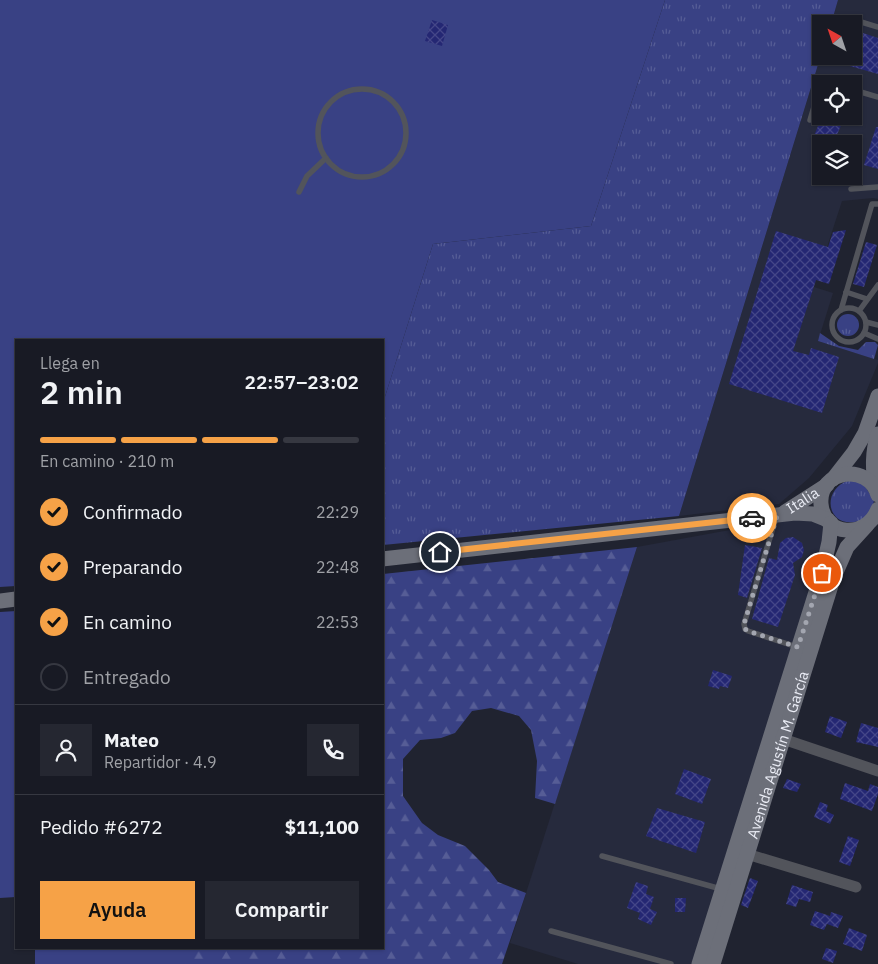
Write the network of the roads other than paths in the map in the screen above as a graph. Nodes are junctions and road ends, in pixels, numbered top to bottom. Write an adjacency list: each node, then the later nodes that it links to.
1 (862, 22): 2 (lane)
2 (878, 27)
3 (862, 92): 4 (lane)
4 (878, 97)
5 (812, 113): 6 (lane)
6 (810, 120)
7 (326, 158): 7 (lane); 10 (lane)
8 (878, 187): 9 (lane)
9 (851, 189)
10 (299, 192)
11 (878, 204): 13 (lane)
12 (878, 284): 14 (lane)
13 (846, 292): 14 (lane); 15 (lane)
14 (867, 299): 16 (lane)
15 (841, 310): 16 (lane); 19 (lane)
16 (859, 311): 17 (lane)
17 (866, 322): 18 (lane); 19 (lane)
18 (878, 325)
19 (864, 333): 20 (lane)
20 (878, 339)
21 (878, 396): 23 (main road)
22 (878, 434): 24 (main road)
23 (829, 483): 24 (main road); 26 (main road, Italia); 27 (main road)
24 (877, 491)
25 (878, 509): 28 (main road, Avenida Agustín M. García)
26 (778, 515): 27 (main road, Italia); 29 (main road, Italia); 32 (lane)
27 (829, 522): 28 (main road, Italia); 32 (main road, Avenida Agustín M. García)
28 (867, 525): 33 (main road, Avenida Agustín M. García)
29 (384, 559)
30 (15, 599): 31 (main road)
31 (0, 601)
32 (798, 647): 38 (main road, Avenida Agustín M. García)
33 (783, 739): 34 (street); 35 (main road, Avenida Agustín M. García)
34 (878, 770)
35 (747, 854): 37 (street); 42 (main road, Avenida Agustín M. García)
36 (602, 856): 38 (lane)
37 (856, 886)
38 (723, 890): 41 (main road, Avenida Agustín M. García)
39 (551, 931): 40 (lane)
40 (671, 964)
41 (699, 964)
42 (712, 964)

